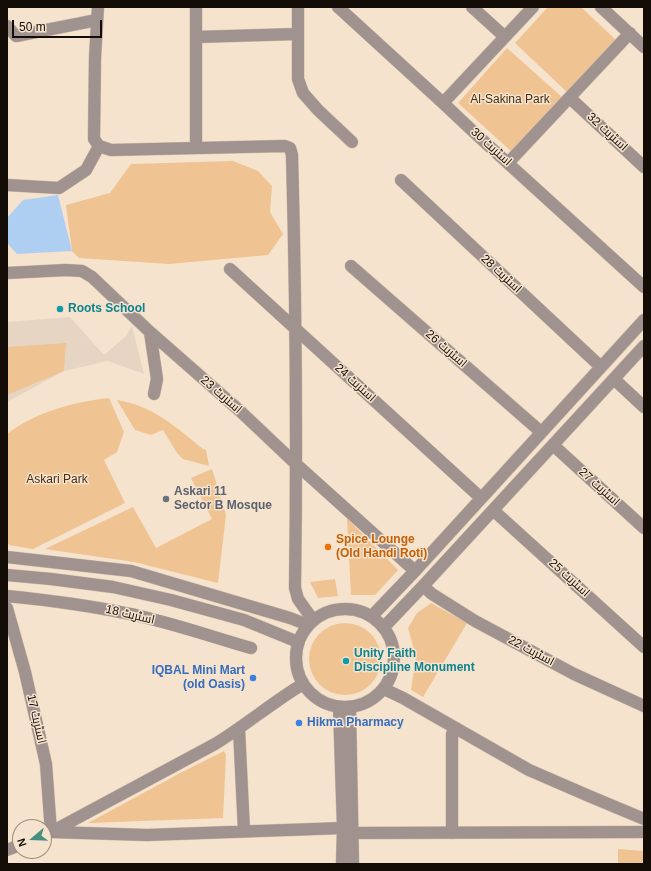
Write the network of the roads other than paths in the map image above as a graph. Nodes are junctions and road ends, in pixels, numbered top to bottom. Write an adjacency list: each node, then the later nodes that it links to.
1 (98, 7): 8 (street)
2 (196, 7): 12 (street)
3 (298, 7): 11 (street)
4 (338, 7): 16 (street, اسٹریٹ 30)
5 (472, 7): 13 (street)
6 (533, 7): 13 (street)
7 (601, 7): 10 (street)
8 (97, 20): 9 (street); 18 (street)
9 (7, 26)
10 (630, 33): 14 (street); 15 (street)
11 (297, 34): 12 (street); 17 (street)
12 (196, 37): 19 (street)
13 (505, 37): 16 (street)
14 (644, 46)
15 (570, 98): 20 (street); 21 (street, اسٹریٹ 32)
16 (443, 103): 20 (street, اسٹریٹ 30)
17 (352, 142)
18 (99, 146): 19 (street); 23 (street)
19 (196, 148): 29 (street)
20 (508, 163): 27 (street, اسٹریٹ 30)
21 (644, 167)
22 (401, 180): 32 (street, اسٹریٹ 28)
23 (7, 185)
24 (351, 266): 36 (street, اسٹریٹ 26)
25 (230, 269): 29 (street, اسٹریٹ 24)
26 (7, 273): 30 (street, اسٹریٹ 23)
27 (644, 287)
28 (644, 321): 32 (street)
29 (295, 328): 38 (street); 39 (street, اسٹریٹ 24)
30 (150, 332): 34 (street); 38 (street, اسٹریٹ 23)
31 (644, 346): 33 (street)
32 (602, 367): 36 (street)
33 (614, 379): 35 (street); 37 (street)
34 (154, 394)
35 (644, 407)
36 (542, 432): 39 (street)
37 (553, 445): 40 (street); 41 (street, اسٹریٹ 27)
38 (296, 464): 43 (street, اسٹریٹ 23); 49 (street)
39 (481, 498): 43 (street)
40 (493, 510): 45 (street); 52 (street, اسٹریٹ 25)
41 (644, 528)
42 (7, 557): 49 (street)
43 (416, 571): 48 (street)
44 (7, 575): 51 (street)
45 (423, 586): 50 (street); 56 (street, اسٹریٹ 22)
46 (7, 596): 53 (street, اسٹریٹ 18)
47 (7, 608): 60 (street, اسٹریٹ 17)
48 (372, 616): 49 (street); 50 (street)
49 (310, 623): 51 (street)
50 (384, 627): 55 (street)
51 (298, 642): 54 (street)
52 (644, 647)
53 (251, 648)
54 (304, 684): 57 (street); 59 (street)
55 (384, 688): 57 (street); 58 (street)
56 (644, 706)
57 (345, 707): 64 (street)
58 (456, 728): 61 (street); 67 (street)
59 (239, 729): 62 (street); 63 (street)
60 (48, 819)
61 (644, 819)
62 (52, 831)
63 (244, 831): 64 (street); 66 (street)
64 (348, 831): 67 (street); 68 (street); 69 (street)
65 (644, 832): 67 (street)
66 (52, 833)
67 (452, 833)
68 (342, 864)
69 (353, 864)

